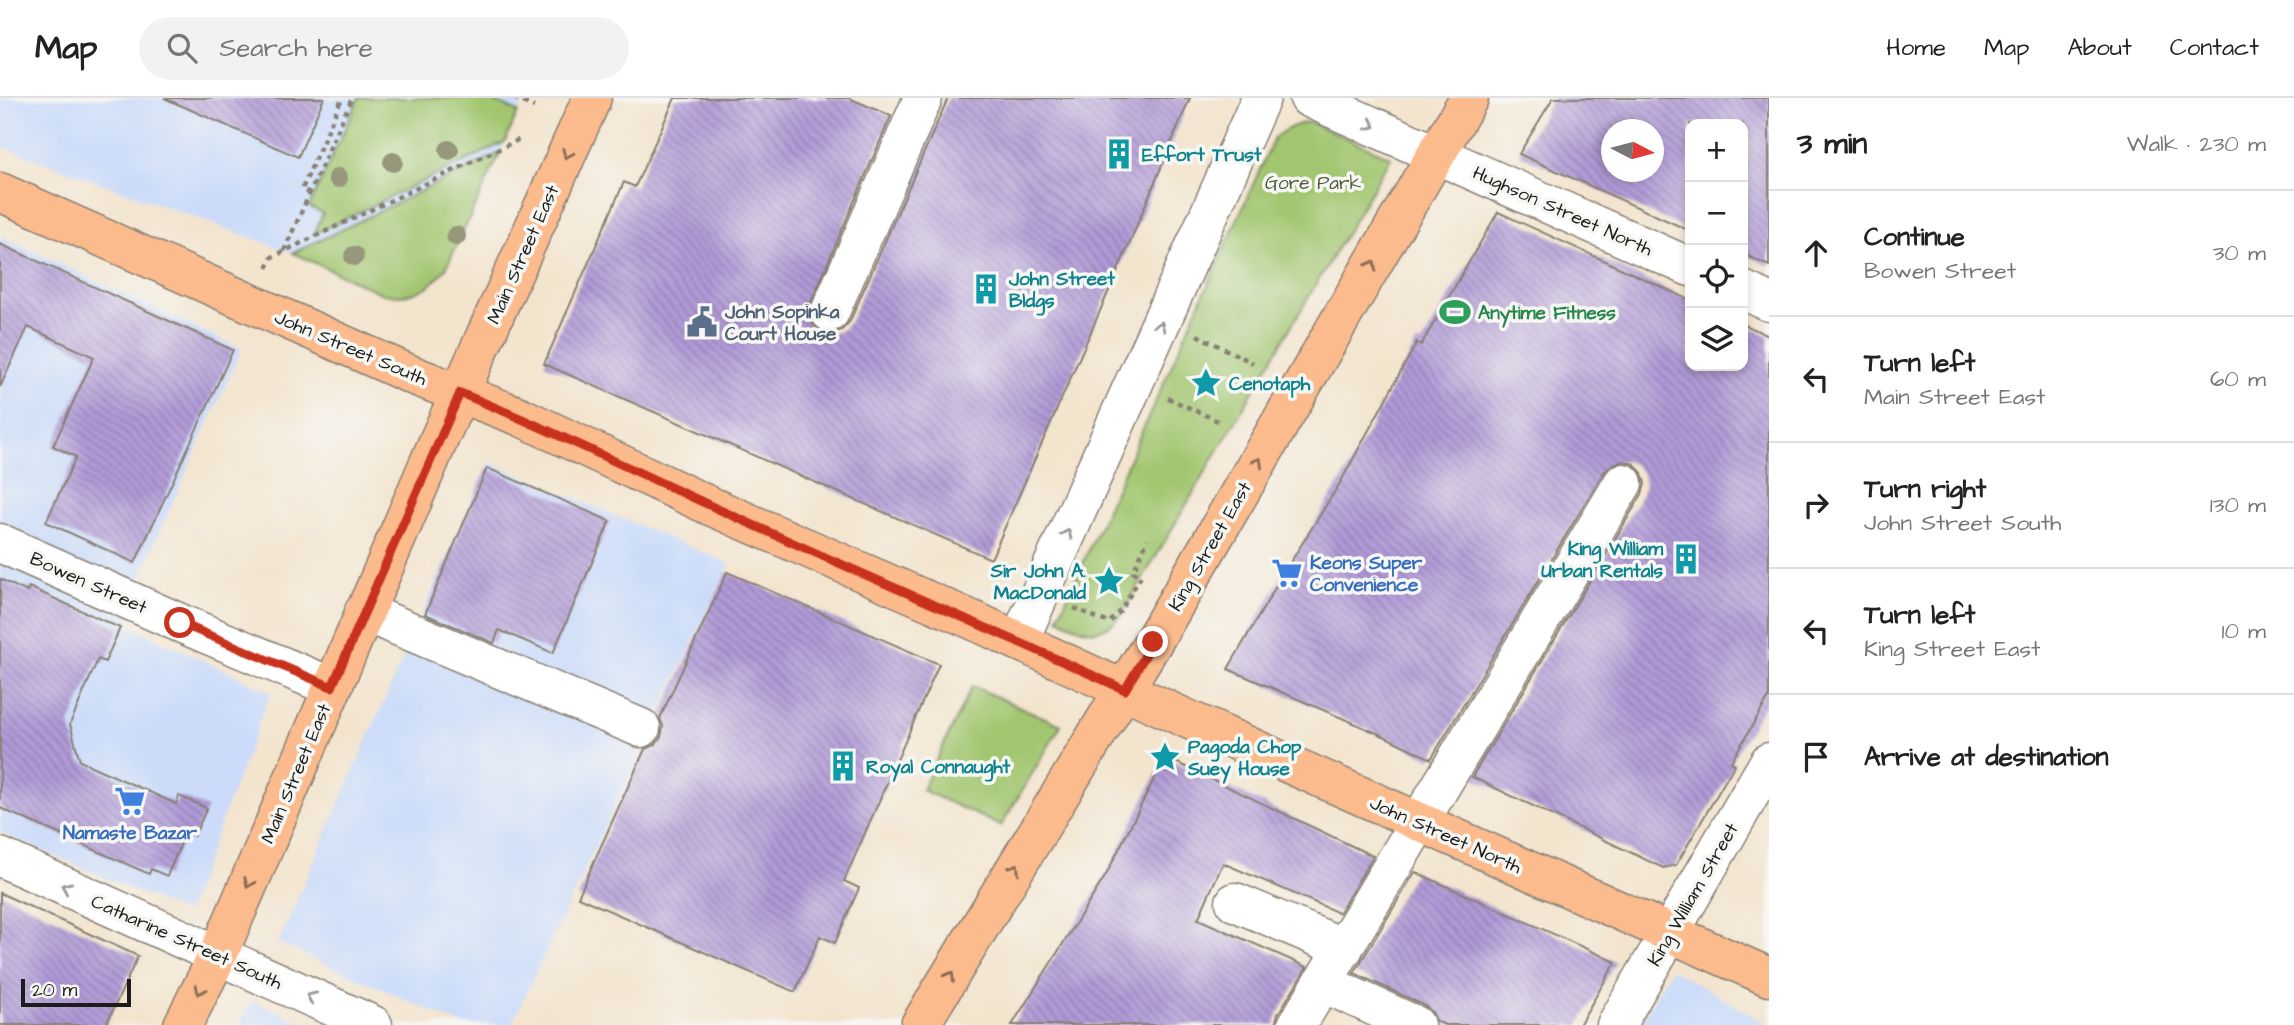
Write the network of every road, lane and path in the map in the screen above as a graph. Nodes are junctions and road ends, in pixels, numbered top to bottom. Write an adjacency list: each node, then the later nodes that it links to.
1 (342, 98): 13 (path)
2 (352, 98): 13 (path)
3 (514, 98): 9 (path)
4 (593, 98): 22 (main road, Main Street East, one-way to 22)
5 (1261, 98): 30 (street, one-way to 5)
6 (1309, 98): 11 (street, Hughson Street North, one-way to 11)
7 (1469, 98): 11 (main road, King Street East)
8 (913, 101): 19 (street)
9 (534, 107)
10 (520, 139): 14 (path)
11 (1436, 154): 15 (street, Hughson Street North); 32 (main road, King Street East, one-way to 11)
12 (0, 191): 18 (main road, John Street South)
13 (310, 192): 14 (path)
14 (284, 252): 18 (path)
15 (1685, 265)
16 (1748, 292): 17 (street)
17 (1769, 302)
18 (250, 303): 22 (main road, John Street South)
19 (830, 312)
20 (1193, 333): 21 (path)
21 (1253, 363)
22 (460, 393): 29 (main road, Main Street East); 30 (main road, John Street South)
23 (1164, 396): 24 (path)
24 (1219, 421)
25 (1623, 483): 35 (street)
26 (1148, 539): 28 (path)
27 (0, 543): 31 (street, Bowen Street)
28 (1069, 606)
29 (364, 612): 31 (main road, Main Street East); 33 (street)
30 (1019, 641): 32 (main road, John Street South)
31 (332, 687): 40 (main road, Main Street East, one-way to 40)
32 (1125, 690): 35 (main road, John Street North); 45 (main road, King Street East, one-way to 32)
33 (641, 728)
34 (1769, 762): 38 (street, King William Street)
35 (1420, 822): 38 (main road, John Street North); 39 (street)
36 (0, 857): 40 (street, Catharine Street South, one-way to 36)
37 (1235, 902): 39 (street)
38 (1668, 933): 41 (main road, John Street North); 48 (street, King William Street)
39 (1344, 948): 42 (street)
40 (218, 955): 43 (main road, Main Street East, one-way to 43); 44 (street, Catharine Street South, one-way to 40)
41 (1769, 977)
42 (1323, 983): 46 (street); 47 (street)
43 (183, 1025)
44 (373, 1025)
45 (920, 1025)
46 (1297, 1025)
47 (1415, 1025)
48 (1616, 1025)

